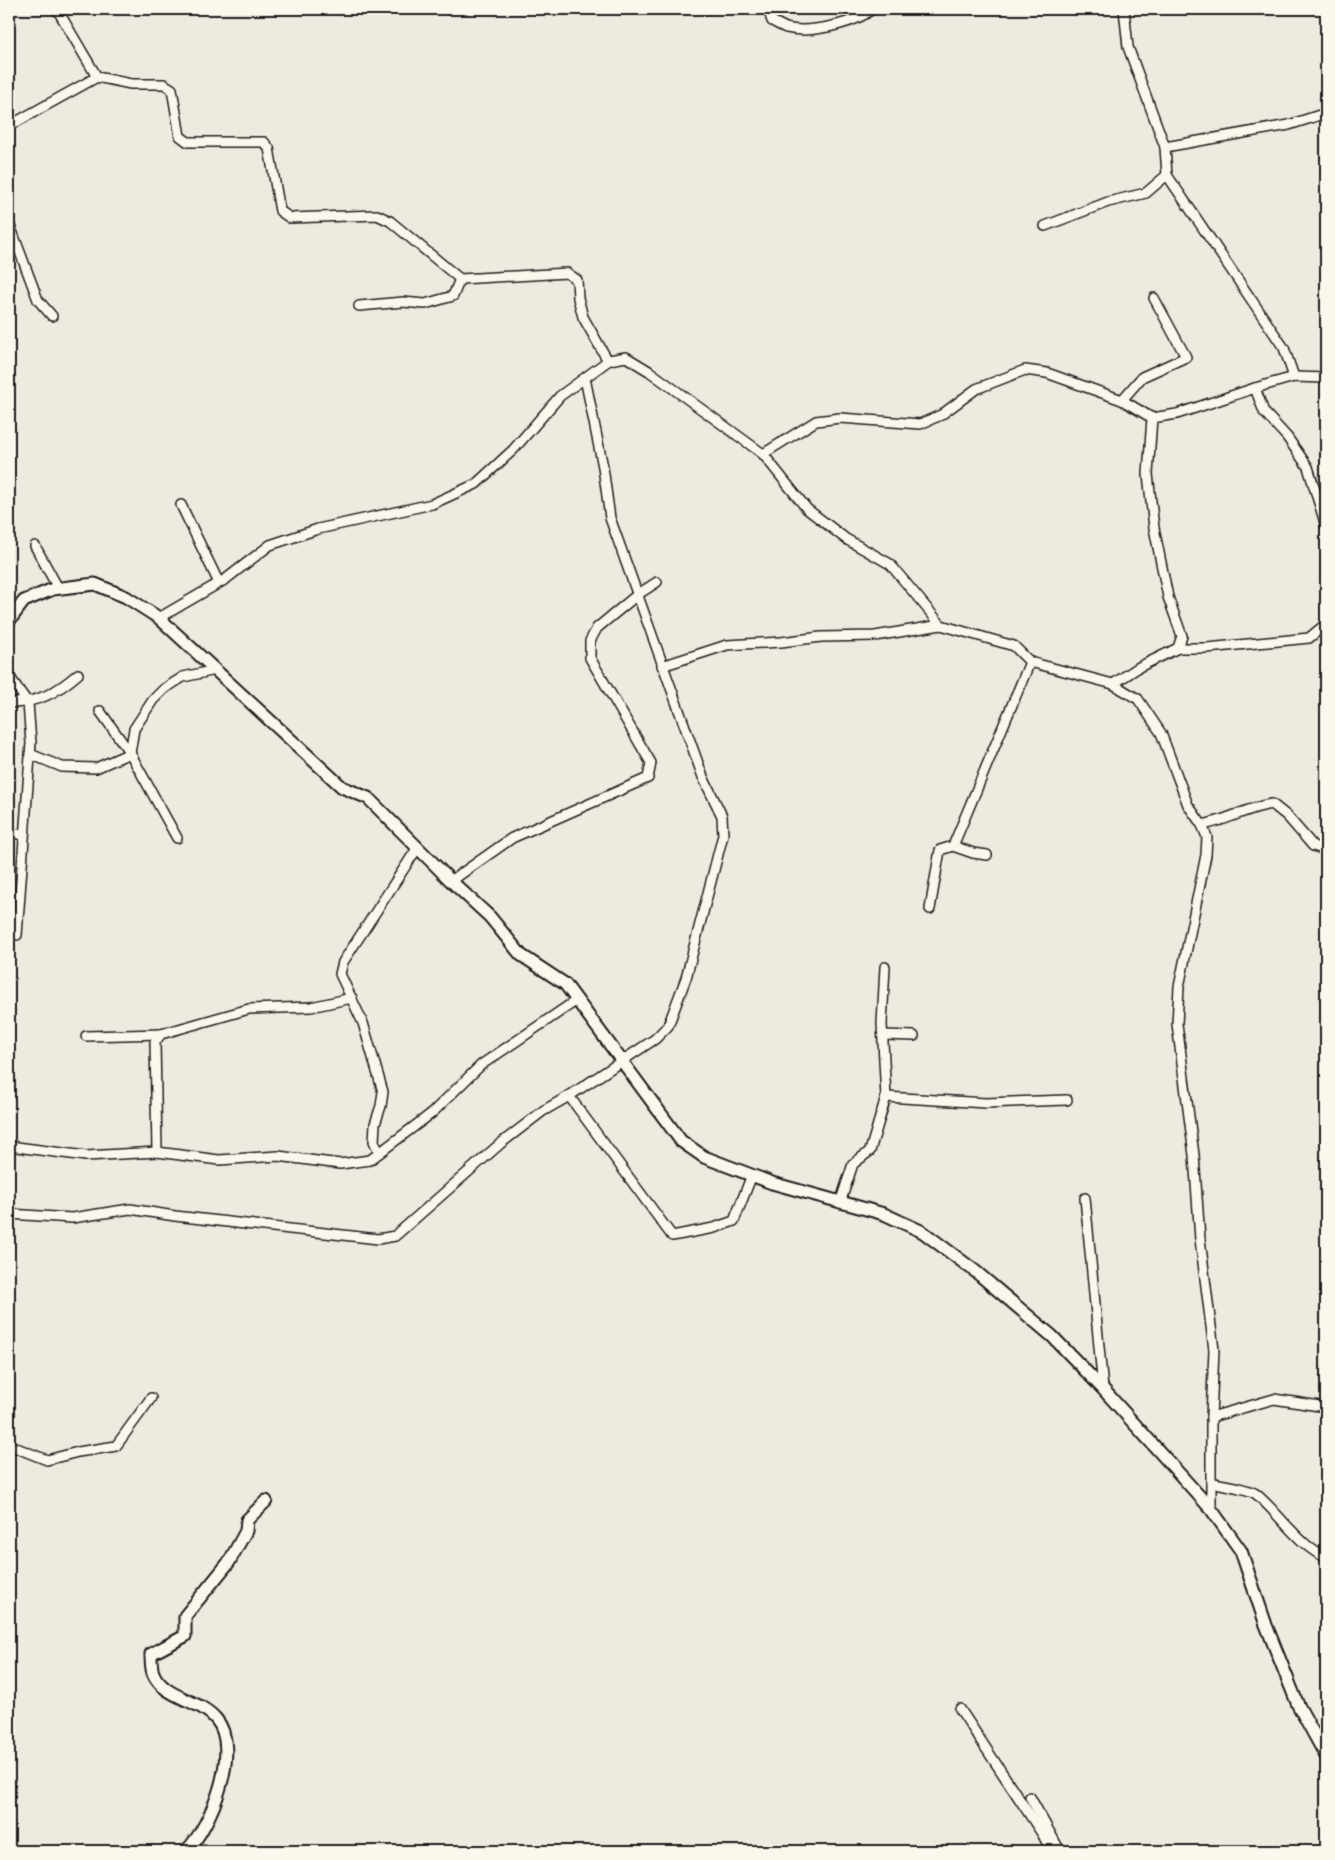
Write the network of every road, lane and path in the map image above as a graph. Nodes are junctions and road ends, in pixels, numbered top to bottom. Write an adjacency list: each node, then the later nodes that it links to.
1 (57, 9): 5 (street)
2 (768, 9): 3 (street)
3 (872, 9)
4 (1124, 9): 8 (street)
5 (97, 77): 7 (street); 12 (street)
6 (1326, 113): 8 (street)
7 (9, 126)
8 (1165, 147): 9 (street)
9 (1168, 175): 11 (street); 17 (street)
10 (9, 223): 15 (street)
11 (1045, 226)
12 (460, 278): 14 (street); 16 (street)
13 (1154, 298): 21 (street)
14 (359, 306)
15 (52, 316)
16 (608, 361): 18 (street); 23 (street)
17 (1294, 377): 19 (street); 20 (street)
18 (585, 378): 28 (street); 30 (street)
19 (1326, 378)
20 (1255, 388): 22 (street); 25 (street)
21 (1122, 400): 22 (street); 23 (street)
22 (1152, 418): 35 (street)
23 (764, 454): 34 (street)
24 (181, 505): 28 (street)
25 (1326, 526)
26 (35, 546): 29 (street)
27 (657, 582): 30 (street)
28 (219, 583): 31 (street)
29 (58, 588): 31 (street); 32 (street)
30 (637, 595): 37 (street); 55 (street)
31 (159, 618): 38 (street)
32 (9, 621)
33 (1326, 624): 35 (street)
34 (941, 625): 36 (street); 37 (street)
35 (1178, 648): 41 (street)
36 (1030, 662): 41 (street); 51 (street)
37 (662, 666): 65 (street)
38 (216, 670): 45 (street); 52 (street)
39 (78, 674): 43 (street)
40 (9, 676): 43 (street)
41 (1113, 684): 47 (street)
42 (9, 703): 43 (street)
43 (28, 703): 46 (street)
44 (100, 711): 45 (street)
45 (130, 752): 46 (street); 50 (street)
46 (30, 754): 49 (street)
47 (1202, 825): 53 (street); 79 (street)
48 (9, 834): 49 (street)
49 (23, 834): 57 (street)
50 (177, 838)
51 (953, 846): 54 (street); 56 (street)
52 (418, 847): 55 (street); 59 (street)
53 (1326, 850)
54 (987, 855)
55 (451, 881): 60 (street)
56 (930, 909)
57 (17, 935)
58 (885, 967): 62 (street)
59 (352, 998): 61 (street); 71 (street)
60 (577, 1000): 65 (street); 71 (street)
61 (161, 1034): 63 (street); 70 (street)
62 (883, 1035): 64 (street); 67 (street)
63 (86, 1036)
64 (914, 1036)
65 (621, 1060): 66 (street); 72 (street)
66 (569, 1096): 72 (street); 75 (street)
67 (886, 1097): 68 (street); 74 (street)
68 (1067, 1100)
69 (9, 1146): 70 (street)
70 (156, 1152): 71 (street)
71 (379, 1153)
72 (752, 1175): 74 (street)
73 (1085, 1198): 76 (street)
74 (840, 1203): 76 (street)
75 (9, 1214)
76 (1103, 1388): 83 (street)
77 (151, 1398): 80 (street)
78 (1326, 1407): 79 (street)
79 (1211, 1417): 81 (street)
80 (9, 1445)
81 (1211, 1482): 83 (street); 84 (street)
82 (266, 1501): 88 (street)
83 (1211, 1509): 86 (street)
84 (1326, 1557)
85 (960, 1709): 89 (street)
86 (1326, 1756)
87 (1030, 1797): 90 (street)
88 (186, 1851)
89 (1052, 1851)
90 (1060, 1851)

